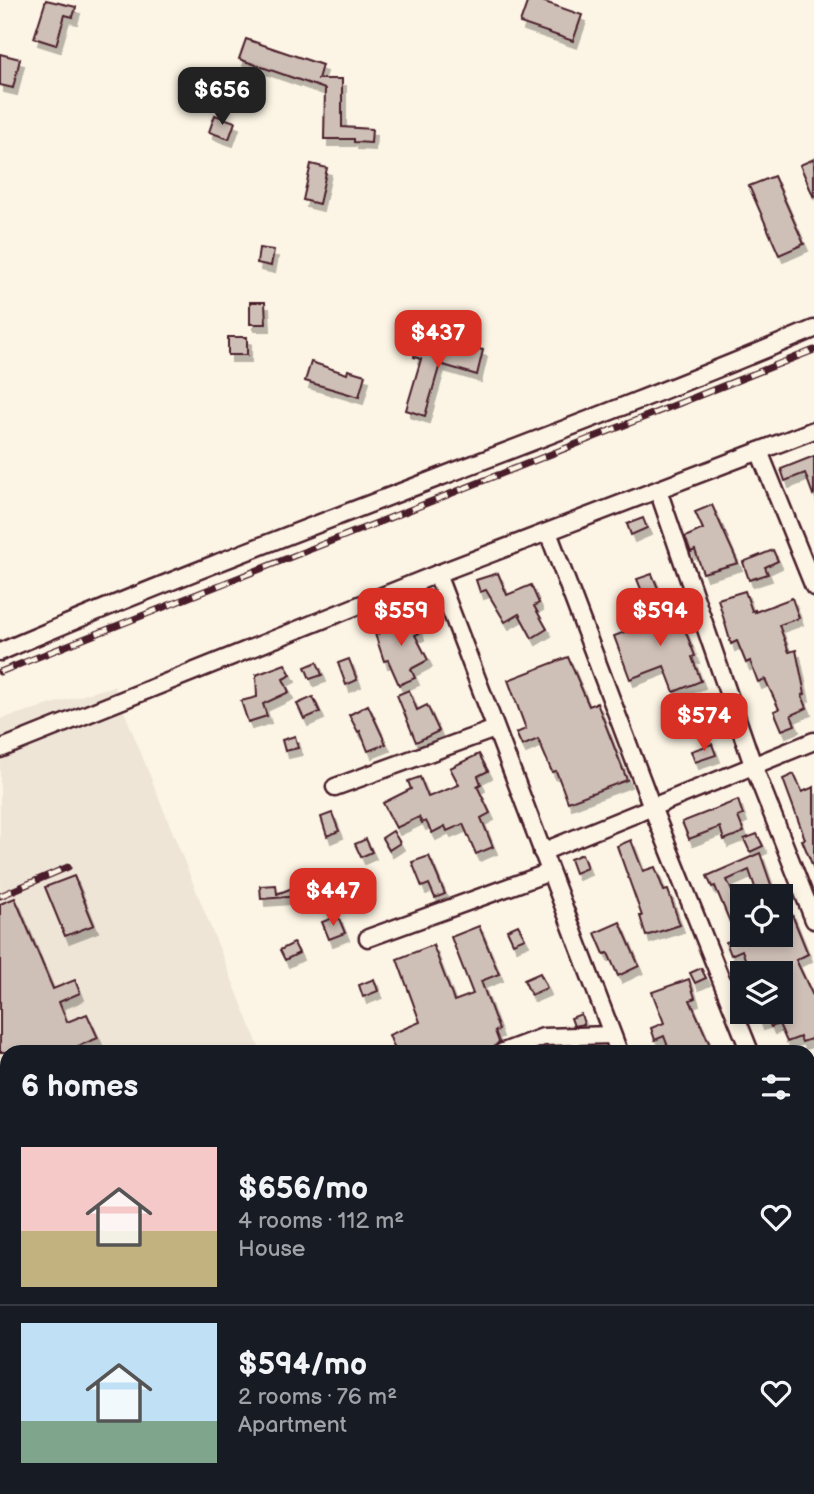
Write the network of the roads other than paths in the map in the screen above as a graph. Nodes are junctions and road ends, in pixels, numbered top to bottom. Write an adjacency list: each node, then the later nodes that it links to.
1 (814, 329): 8 (street)
2 (814, 430): 3 (street)
3 (759, 451): 4 (street); 7 (street)
4 (658, 490): 5 (street); 12 (street)
5 (548, 532): 6 (street); 14 (street)
6 (437, 575): 9 (street); 11 (street)
7 (814, 587)
8 (0, 652)
9 (495, 729): 13 (street); 15 (street)
10 (814, 741): 12 (street)
11 (0, 749)
12 (753, 765): 14 (street); 17 (street)
13 (335, 787)
14 (652, 807): 15 (street); 22 (street)
15 (542, 852): 16 (street)
16 (550, 872): 18 (street); 19 (street)
17 (814, 920)
18 (368, 938)
19 (612, 1035): 20 (street); 21 (street)
20 (521, 1045)
21 (616, 1045)
22 (747, 1045)

